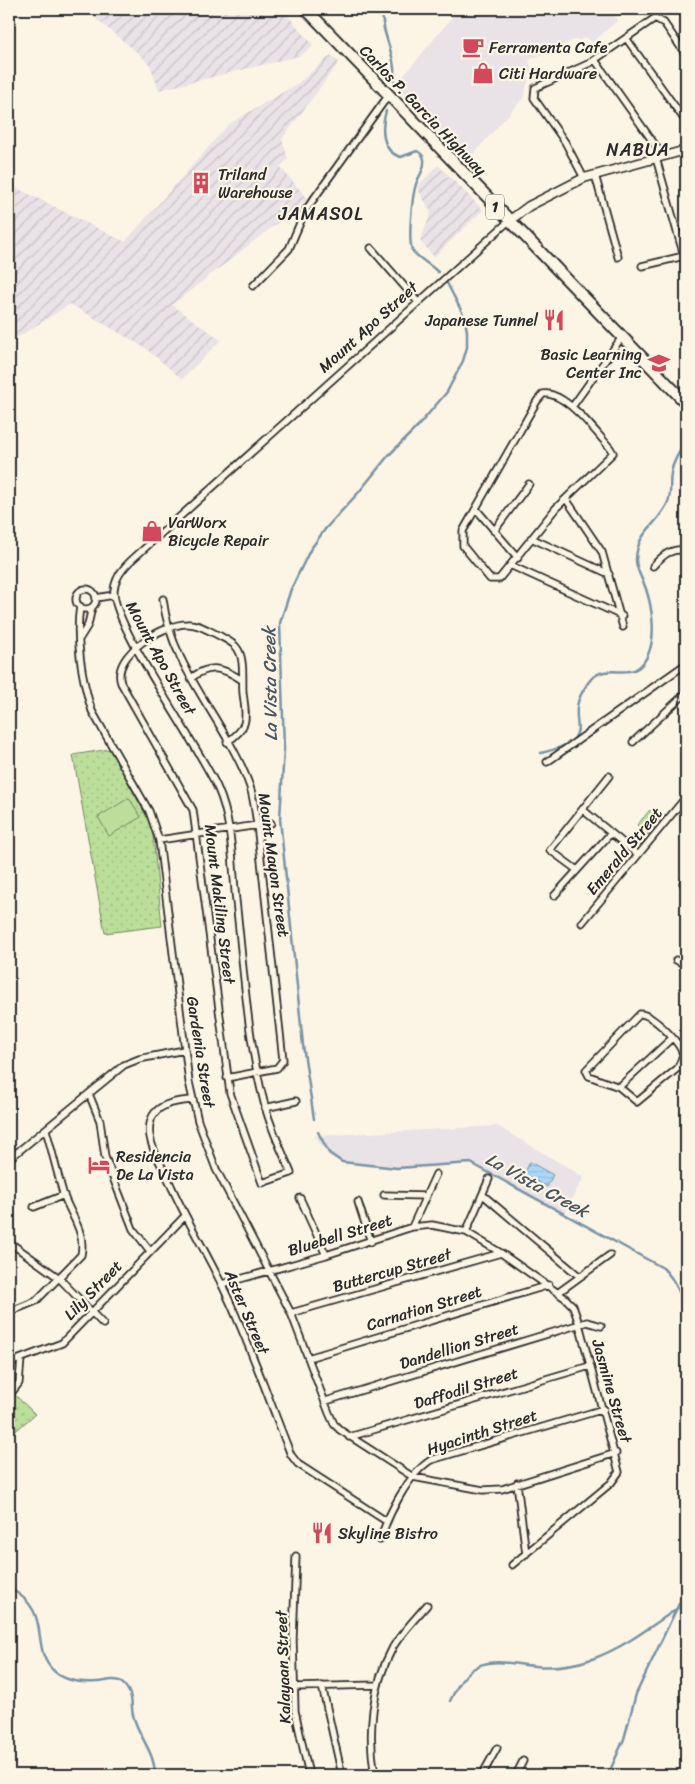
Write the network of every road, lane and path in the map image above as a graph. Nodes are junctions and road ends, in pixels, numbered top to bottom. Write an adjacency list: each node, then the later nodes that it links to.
1 (306, 9): 5 (highway, Carlos P. Garcia Highway / 1)
2 (626, 38): 3 (street); 4 (street); 6 (street)
3 (686, 55)
4 (595, 60): 8 (street); 10 (street)
5 (388, 96): 11 (highway, Carlos P. Garcia Highway / 1); 17 (street)
6 (686, 122)
7 (686, 150): 8 (street)
8 (659, 157): 9 (street); 13 (street)
9 (595, 174): 10 (street); 14 (street)
10 (584, 178): 11 (street)
11 (508, 221): 18 (street, Mount Apo Street); 19 (highway, Carlos P. Garcia Highway / 1)
12 (371, 248): 18 (street)
13 (684, 256): 15 (street); 16 (street)
14 (618, 257)
15 (686, 264)
16 (642, 266)
17 (253, 286)
18 (417, 301): 32 (street, Mount Apo Street)
19 (622, 337): 20 (highway, Carlos P. Garcia Highway / 1); 21 (street)
20 (686, 403)
21 (572, 407): 23 (street); 24 (street)
22 (529, 484): 25 (street)
23 (566, 499): 26 (street); 31 (street)
24 (476, 509): 25 (street); 29 (street)
25 (494, 530): 28 (street)
26 (531, 538): 28 (street); 31 (street)
27 (686, 550): 30 (street)
28 (518, 558): 29 (street)
29 (512, 566): 37 (street)
30 (653, 566)
31 (609, 574): 37 (street)
32 (114, 595): 33 (street); 41 (street, Mount Apo Street)
33 (96, 598): 35 (street); 36 (street)
34 (163, 599): 39 (street, Mount Mayon Street)
35 (80, 606): 36 (street); 40 (street, Gardenia Street)
36 (92, 607): 40 (street, Gardenia Street)
37 (622, 616): 38 (street)
38 (624, 627)
39 (168, 629): 41 (street); 43 (street, Mount Mayon Street); 44 (street)
40 (80, 638): 57 (street, Gardenia Street)
41 (136, 647): 54 (street, Mount Apo Street); 55 (street, Mount Makiling Street)
42 (686, 664): 48 (street)
43 (191, 678): 44 (street); 46 (street, Mount Mayon Street)
44 (242, 680): 46 (street)
45 (686, 693): 47 (street)
46 (227, 742): 53 (street, Mount Mayon Street)
47 (633, 742)
48 (547, 762)
49 (609, 776): 51 (street)
50 (686, 797): 58 (street, Emerald Street)
51 (583, 810): 56 (street); 59 (street)
52 (271, 822): 53 (street)
53 (257, 824): 54 (street); 68 (street, Mount Mayon Street)
54 (228, 829): 55 (street); 68 (street, Mount Apo Street)
55 (197, 833): 57 (street); 69 (street, Mount Makiling Street)
56 (611, 833): 58 (street); 59 (street)
57 (159, 840): 67 (street, Gardenia Street)
58 (638, 855): 61 (street, Emerald Street)
59 (577, 870): 60 (street)
60 (554, 896)
61 (582, 923)
62 (676, 960): 63 (street)
63 (686, 965)
64 (672, 1038): 66 (street); 70 (street); 70 (street)
65 (686, 1038): 66 (street)
66 (680, 1045): 70 (street)
67 (184, 1050): 71 (street); 72 (street, Gardenia Street)
68 (256, 1072): 69 (street); 74 (street, Mount Apo Street)
69 (227, 1078): 77 (street, Mount Makiling Street)
70 (619, 1087)
71 (89, 1094): 75 (street); 92 (street)
72 (192, 1100): 87 (street, Aster Street); 96 (street, Gardenia Street)
73 (296, 1101): 74 (street)
74 (265, 1108): 77 (street, Mount Apo Street)
75 (46, 1130): 76 (street); 80 (street)
76 (9, 1159)
77 (291, 1173)
78 (436, 1174): 83 (street)
79 (489, 1179): 82 (street)
80 (64, 1195): 86 (street); 98 (street)
81 (384, 1195): 83 (street)
82 (483, 1195): 89 (street); 97 (street)
83 (426, 1196): 88 (street)
84 (300, 1198): 94 (street)
85 (358, 1202): 91 (street)
86 (34, 1207)
87 (185, 1216): 92 (street, Lily Street); 99 (street, Aster Street)
88 (412, 1227): 89 (street, Bluebell Street); 91 (street, Bluebell Street)
89 (466, 1232): 93 (street, Jasmine Street)
90 (9, 1242): 98 (street)
91 (371, 1242): 94 (street, Bluebell Street)
92 (150, 1251): 103 (street, Lily Street)
93 (501, 1253): 100 (street, Jasmine Street); 104 (street, Buttercup Street)
94 (326, 1255): 96 (street, Bluebell Street)
95 (610, 1255): 97 (street)
96 (269, 1270): 99 (street, Bluebell Street); 104 (street, Gardenia Street)
97 (579, 1276): 101 (street)
98 (59, 1278): 102 (street); 103 (street)
99 (222, 1284): 119 (street, Aster Street)
100 (549, 1285): 101 (street, Jasmine Street); 108 (street, Carnation Street)
101 (559, 1292): 106 (street, Jasmine Street)
102 (9, 1312)
103 (92, 1312): 105 (street); 109 (street, Lily Street)
104 (291, 1313): 108 (street, Gardenia Street)
105 (103, 1324)
106 (579, 1324): 107 (street, Dandellion Street); 111 (street, Jasmine Street); 113 (street, Dandellion Street)
107 (600, 1326)
108 (308, 1358): 113 (street, Gardenia Street)
109 (21, 1359): 110 (street, Lily Street); 112 (street)
110 (9, 1364)
111 (590, 1366): 114 (street, Jasmine Street); 115 (street, Daffodil Street)
112 (9, 1396)
113 (326, 1401): 115 (street, Gardenia Street)
114 (604, 1409): 116 (street, Jasmine Street); 117 (street, Hyacinth Street)
115 (349, 1437): 117 (street, Gardenia Street)
116 (616, 1453): 118 (street); 121 (street, Jasmine Street)
117 (413, 1477): 118 (street); 119 (street, Hyacinth Street)
118 (517, 1483): 121 (street)
119 (386, 1521): 120 (street, Hyacinth Street)
120 (380, 1540)
121 (526, 1554): 123 (street, Jasmine Street)
122 (296, 1556): 127 (street, Kalayaan Street)
123 (512, 1565)
124 (427, 1604): 125 (street)
125 (377, 1685): 126 (street); 132 (street)
126 (322, 1686): 127 (street); 131 (street)
127 (294, 1687): 130 (street, Kalayaan Street)
128 (497, 1748): 133 (street)
129 (523, 1761): 134 (street)
130 (309, 1775)
131 (342, 1775)
132 (375, 1775)
133 (482, 1775)
134 (516, 1775)

